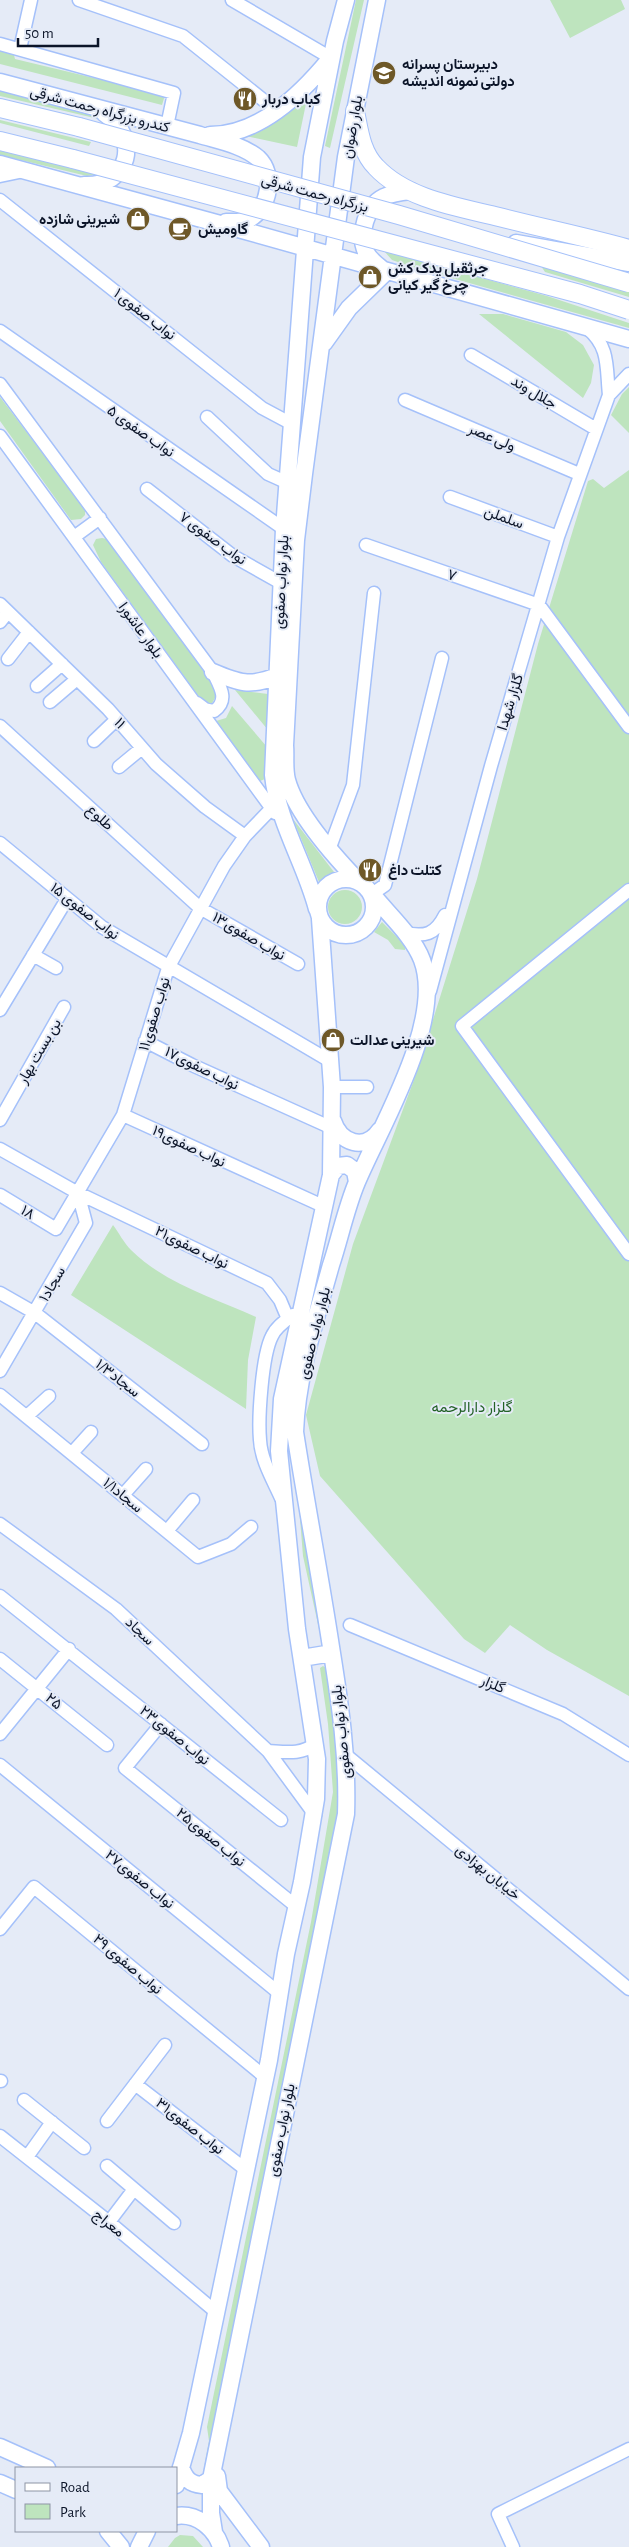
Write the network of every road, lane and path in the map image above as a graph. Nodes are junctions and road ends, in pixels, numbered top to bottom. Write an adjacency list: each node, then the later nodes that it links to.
1 (31, 0): 8 (street)
2 (79, 0): 14 (street)
3 (232, 0): 9 (street)
4 (346, 0): 6 (main road)
5 (377, 0): 13 (main road, بلوار رضوان)
6 (334, 41): 9 (main road); 26 (main road)
7 (0, 44): 8 (street)
8 (20, 49): 15 (street)
9 (331, 58): 14 (main road)
10 (0, 82): 12 (main road, کندرو بزرگراه رحمت شرقی)
11 (0, 108): 25 (highway, بزرگراه رحمت شرقی, bridge)
12 (95, 109): 15 (main road, کندرو بزرگراه رحمت شرقی); 21 (main road)
13 (354, 110): 22 (highway); 28 (main road, بلوار رضوان)
14 (278, 111): 16 (main road)
15 (167, 126): 16 (main road, کندرو بزرگراه رحمت شرقی)
16 (200, 135): 24 (main road)
17 (0, 141): 32 (highway, بزرگراه رحمت شرقی, bridge)
18 (0, 164): 19 (main road)
19 (24, 171): 20 (street); 21 (main road)
20 (0, 176)
21 (76, 185): 24 (main road)
22 (411, 191): 27 (highway); 30 (main road)
23 (0, 200): 43 (street, نواب صفوی ۱)
24 (212, 222): 26 (main road)
25 (468, 236): 29 (main road); 31 (highway, بزرگراه رحمت شرقی, bridge)
26 (305, 247): 28 (main road); 43 (main road, بلوار نواب صفوی)
27 (629, 249)
28 (334, 256): 30 (main road); 36 (main road, بلوار نواب صفوی)
29 (629, 263)
30 (386, 272): 33 (main road); 36 (main road)
31 (629, 283)
32 (629, 310)
33 (584, 325): 35 (main road); 40 (street, گلزار شهدا)
34 (0, 331): 52 (street, نواب صفوی ۵)
35 (629, 339)
36 (322, 347): 46 (main road, بلوار نواب صفوی)
37 (471, 354): 44 (street, جلال وند)
38 (629, 374): 40 (street, گلزار شهدا)
39 (0, 384): 51 (street)
40 (609, 395): 44 (street, گلزار شهدا)
41 (405, 400): 47 (street, ولی عصر)
42 (207, 417): 48 (street)
43 (292, 424): 46 (main road, بلوار نواب صفوی)
44 (596, 429): 47 (street, گلزار شهدا)
45 (0, 436): 53 (street, بلوار عاشورا)
46 (297, 465): 48 (main road, بلوار نواب صفوی); 80 (main road, بلوار نواب صفوی)
47 (579, 474): 54 (street, گلزار شهدا)
48 (288, 483): 52 (main road, بلوار نواب صفوی)
49 (147, 489): 56 (street, نواب صفوی ۷)
50 (450, 497): 54 (street, سلملن)
51 (100, 518): 53 (street); 64 (street)
52 (284, 529): 56 (main road, بلوار نواب صفوی)
53 (74, 537): 68 (street, بلوار عاشورا)
54 (558, 537): 58 (street, گلزار شهدا)
55 (366, 545): 58 (street, ۷)
56 (281, 583): 65 (main road, بلوار نواب صفوی)
57 (374, 593): 80 (street)
58 (538, 605): 72 (street); 81 (street, گلزار شهدا)
59 (3, 613): 60 (street, ۱۱)
60 (29, 632): 61 (street); 63 (street, ۱۱)
61 (8, 658)
62 (442, 658): 84 (street)
63 (62, 664): 66 (street, ۱۱); 67 (street)
64 (213, 672): 65 (main road); 68 (street)
65 (277, 676): 77 (main road, بلوار نواب صفوی)
66 (77, 679): 69 (street); 70 (street, ۱۱)
67 (37, 686)
68 (187, 694): 76 (street, بلوار عاشورا)
69 (50, 702)
70 (117, 719): 73 (street); 74 (street, ۱۱)
71 (0, 726): 86 (street, طلوع)
72 (629, 727)
73 (94, 741)
74 (142, 748): 75 (street); 78 (street, ۱۱)
75 (119, 767)
76 (271, 809): 77 (street, بلوار عاشورا); 78 (street, ۱۱نواب صفوی)
77 (284, 823): 87 (main road, بلوار نواب صفوی)
78 (245, 836): 86 (street, ۱۱نواب صفوی)
79 (0, 843): 85 (street, نواب صفوی ۱۵)
80 (329, 850): 82 (main road, بلوار نواب صفوی)
81 (463, 863): 88 (street); 95 (street, گلزار شهدا)
82 (359, 882): 84 (main road); 87 (main road)
83 (629, 890): 111 (street)
84 (372, 894): 87 (main road); 88 (main road, بلوار نواب صفوی)
85 (68, 899): 89 (street); 92 (street, نواب صفوی ۱۵)
86 (200, 908): 90 (street, ۱۳نواب صفوی); 92 (street, ۱۱نواب صفوی)
87 (319, 914): 97 (main road, بلوار نواب صفوی)
88 (404, 934): 95 (main road, بلوار نواب صفوی)
89 (33, 955): 91 (street); 93 (street)
90 (298, 964)
91 (56, 968)
92 (168, 968): 96 (street, ۱۱نواب صفوی); 97 (street, نواب صفوی ۱۵)
93 (2, 1002)
94 (64, 1008): 102 (street, بن بست بهار)
95 (424, 1013): 100 (main road, بلوار نواب صفوی)
96 (145, 1041): 101 (street, ۱۱نواب صفوی); 103 (street, ۱۷نواب صفوی)
97 (330, 1061): 98 (main road, بلوار نواب صفوی)
98 (332, 1087): 99 (street); 103 (main road, بلوار نواب صفوی)
99 (367, 1087)
100 (397, 1100): 103 (main road); 106 (main road, بلوار نواب صفوی)
101 (123, 1115): 107 (street, ۱۱نواب صفوی); 109 (street, ۱۹نواب صفوی)
102 (0, 1120)
103 (332, 1122): 105 (main road, بلوار نواب صفوی)
104 (0, 1149): 107 (street)
105 (331, 1175): 106 (main road); 109 (main road, بلوار نواب صفوی)
106 (357, 1182): 133 (main road, بلوار نواب صفوی)
107 (78, 1192): 110 (street, ۱۱نواب صفوی); 114 (street, ۱سجاد); 115 (street, ۲۱نواب صفوی)
108 (0, 1195): 110 (street, ۱۸)
109 (323, 1206): 113 (main road, بلوار نواب صفوی)
110 (56, 1228)
111 (629, 1254)
112 (0, 1293): 114 (street, ۱/۳سجاد)
113 (302, 1309): 115 (street); 126 (main road, بلوار نواب صفوی)
114 (35, 1313): 116 (street, ۱سجاد); 121 (street, ۱/۳سجاد)
115 (288, 1319): 126 (street)
116 (0, 1371)
117 (0, 1395): 119 (street, ۱/۱سجاد)
118 (49, 1396): 119 (street)
119 (27, 1416): 122 (street, ۱/۱سجاد)
120 (91, 1432): 122 (street)
121 (202, 1444)
122 (72, 1454): 124 (street, ۱/۱سجاد)
123 (146, 1469): 124 (street)
124 (123, 1495): 129 (street, ۱/۱سجاد)
125 (193, 1500): 129 (street)
126 (285, 1505): 134 (main road, بلوار نواب صفوی)
127 (0, 1524): 141 (street, سجاد)
128 (251, 1527): 129 (street, ۱/۱سجاد)
129 (167, 1531)
130 (0, 1596): 132 (street, ۲۳نواب صفوی)
131 (350, 1625): 142 (street, گلزار)
132 (69, 1650): 136 (street); 137 (street, ۲۳نواب صفوی)
133 (332, 1653): 134 (main road); 143 (main road, بلوار نواب صفوی)
134 (302, 1658): 139 (main road, بلوار نواب صفوی)
135 (0, 1659): 136 (street, ۲۵)
136 (38, 1688): 138 (street); 140 (street, ۲۵)
137 (161, 1724): 146 (street, ۲۳نواب صفوی); 147 (street, ۲۵نواب صفوی)
138 (0, 1734)
139 (315, 1744): 141 (street); 145 (main road, بلوار نواب صفوی)
140 (107, 1745)
141 (268, 1751): 145 (street, سجاد)
142 (629, 1754)
143 (346, 1755): 149 (street, خیابان بهزادی); 168 (main road, بلوار نواب صفوی)
144 (0, 1765): 150 (street, ۲۷نواب صفوی)
145 (314, 1815): 147 (main road, بلوار نواب صفوی)
146 (281, 1820)
147 (296, 1906): 150 (main road, بلوار نواب صفوی)
148 (0, 1929): 152 (street, نواب صفوی ۲۹)
149 (629, 1989)
150 (279, 1993): 152 (main road, بلوار نواب صفوی)
151 (165, 2045): 153 (street)
152 (265, 2077): 161 (main road, بلوار نواب صفوی)
153 (135, 2084): 155 (street); 161 (street, ۳۱نواب صفوی)
154 (24, 2100): 156 (street)
155 (107, 2121)
156 (52, 2122): 158 (street); 159 (street)
157 (0, 2136): 159 (street, معراج)
158 (84, 2148)
159 (27, 2157): 163 (street, معراج)
160 (106, 2166): 162 (street)
161 (245, 2169): 165 (main road, بلوار نواب صفوی)
162 (134, 2189): 163 (street); 164 (street)
163 (109, 2222): 165 (street, معراج)
164 (174, 2223)
165 (216, 2312): 170 (main road, بلوار نواب صفوی)
166 (0, 2446): 169 (main road)
167 (629, 2449): 182 (street)
168 (216, 2463): 172 (main road); 181 (main road)
169 (45, 2467)
170 (178, 2467)
171 (178, 2469): 172 (main road)
172 (211, 2479): 178 (main road)
173 (0, 2483): 174 (main road)
174 (15, 2490)
175 (178, 2516): 178 (main road)
176 (110, 2532): 179 (main road)
177 (146, 2532): 180 (main road)
178 (220, 2543)
179 (121, 2547)
180 (139, 2547)
181 (260, 2547)
182 (513, 2547)

